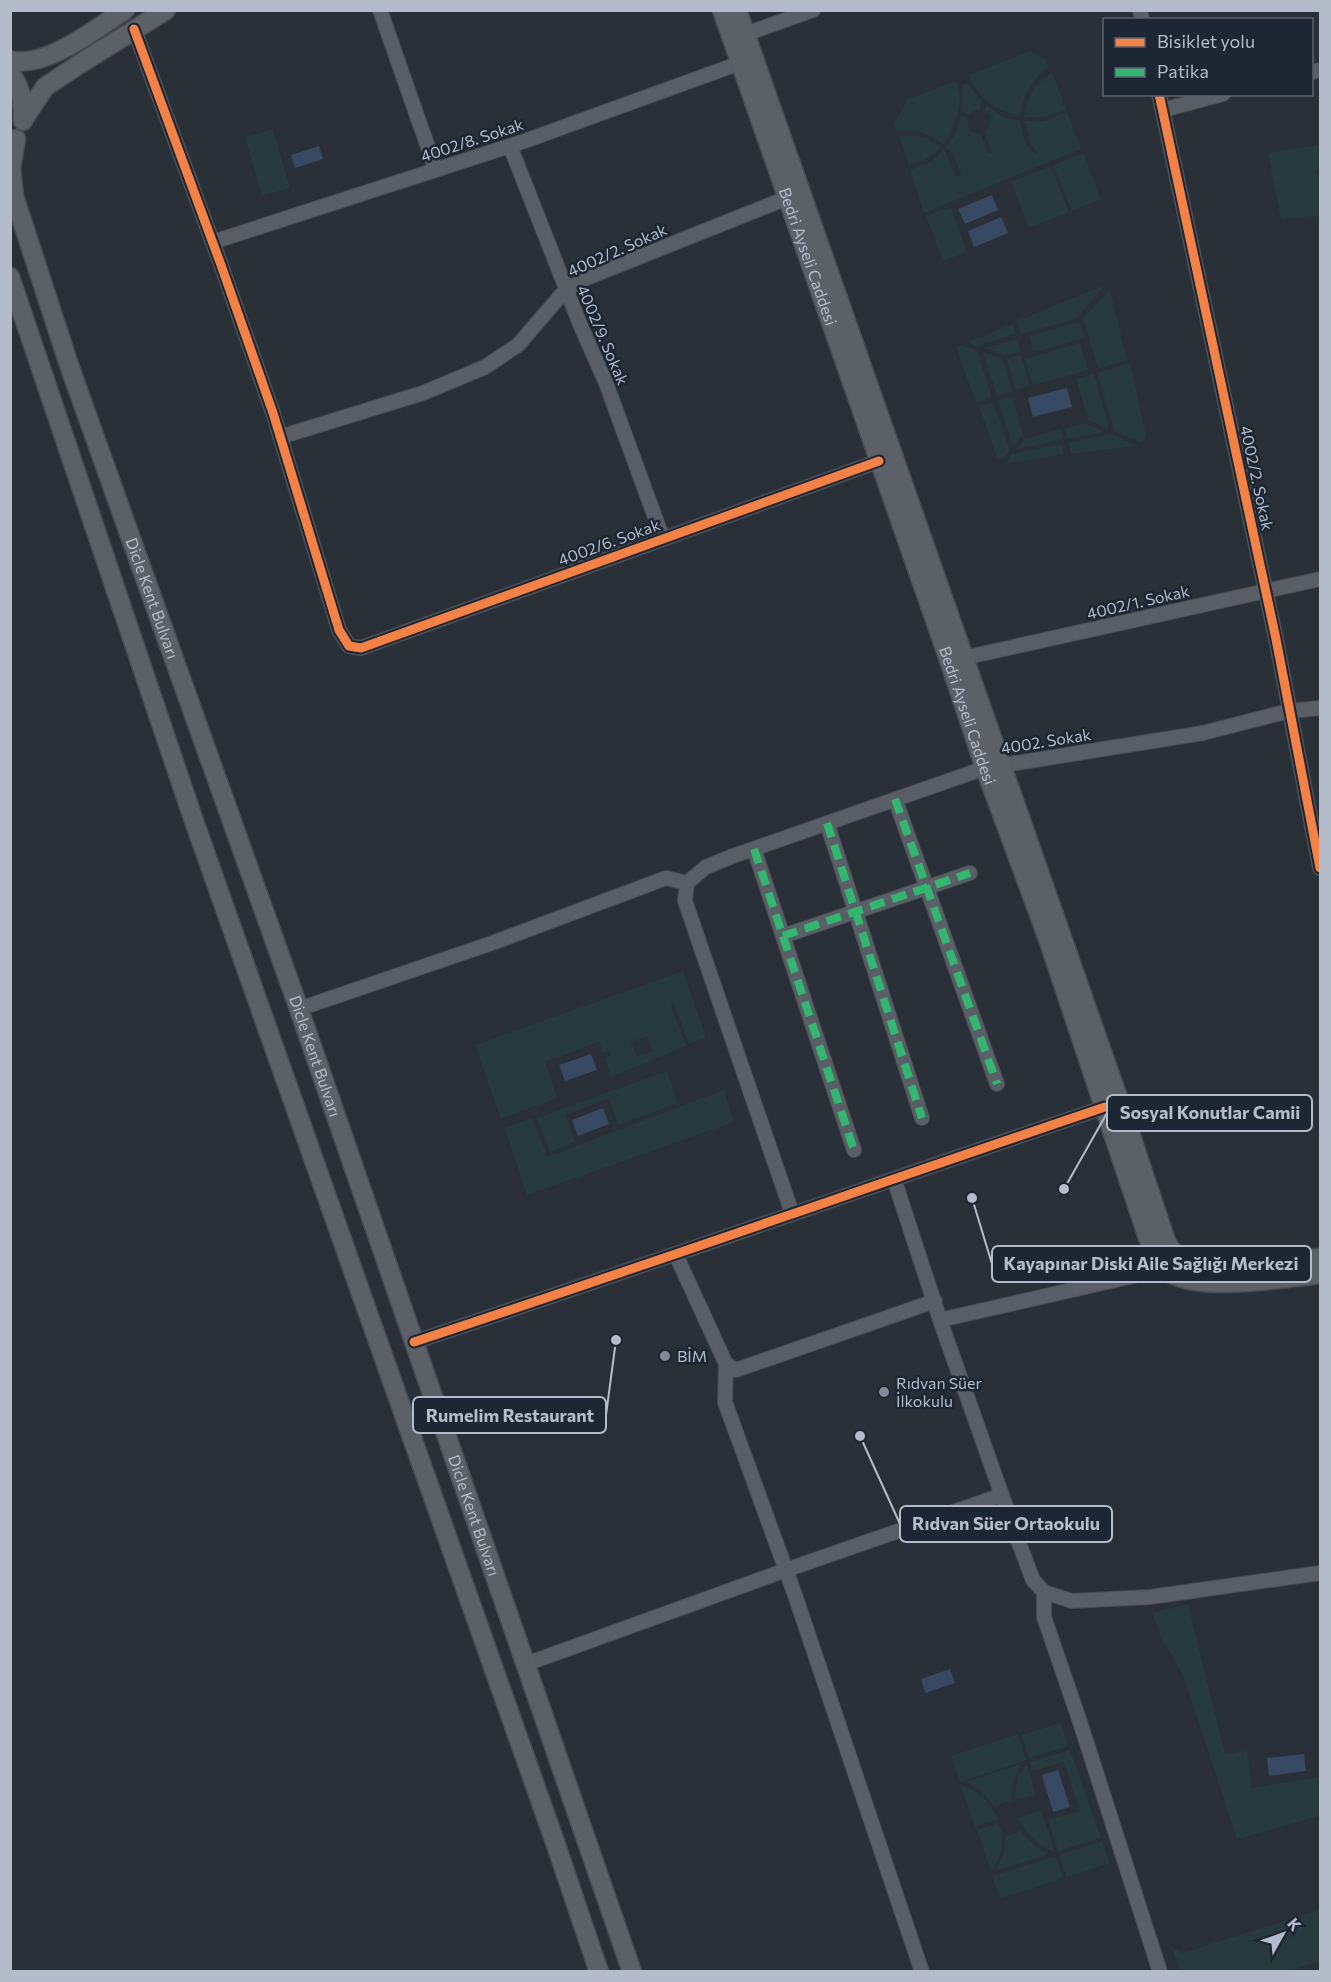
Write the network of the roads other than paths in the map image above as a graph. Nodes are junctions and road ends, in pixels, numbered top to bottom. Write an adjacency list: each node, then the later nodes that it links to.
1 (125, 10): 9 (main road)
2 (166, 10): 7 (main road)
3 (380, 10): 18 (street)
4 (722, 10): 10 (main road, Bedri Ayseli Caddesi)
5 (737, 10): 8 (main road, Bedri Ayseli Caddesi)
6 (813, 10): 8 (street)
7 (134, 29): 15 (main road); 20 (street)
8 (746, 34): 28 (main road, Bedri Ayseli Caddesi)
9 (10, 60)
10 (740, 63): 17 (street, 4002/8. Sokak); 19 (main road, Bedri Ayseli Caddesi)
11 (10, 73): 15 (main road)
12 (1160, 96): 14 (street, 4002/2. Sokak)
13 (1216, 96): 14 (street)
14 (1163, 110): 27 (street, 4002/2. Sokak)
15 (23, 120): 16 (main road, Dicle Kent Bulvarı)
16 (13, 143): 41 (main road, Dicle Kent Bulvarı)
17 (510, 146): 18 (street, 4002/8. Sokak); 22 (street, 4002/9. Sokak)
18 (436, 170): 20 (street, 4002/8. Sokak)
19 (787, 198): 22 (street, 4002/2. Sokak); 24 (main road, Bedri Ayseli Caddesi)
20 (213, 242): 23 (street)
21 (10, 277): 61 (main road, Dicle Kent Bulvarı)
22 (567, 291): 23 (street, 4002/2. Sokak); 25 (street, 4002/9. Sokak)
23 (280, 437): 25 (street, 4002/6. Sokak)
24 (879, 461): 25 (street, 4002/6. Sokak); 31 (main road, Bedri Ayseli Caddesi)
25 (663, 539)
26 (1320, 579): 27 (street, 4002/1. Sokak)
27 (1266, 590): 28 (street, 4002/1. Sokak); 30 (street, 4002/2. Sokak)
28 (963, 658): 31 (main road, Bedri Ayseli Caddesi)
29 (1320, 708): 30 (street, 4002. Sokak)
30 (1289, 711): 31 (street, 4002. Sokak); 35 (street, 4002/2. Sokak)
31 (993, 766): 32 (street, 4002. Sokak); 43 (main road, Bedri Ayseli Caddesi); 49 (main road, Bedri Ayseli Caddesi)
32 (895, 799): 33 (street, 4002. Sokak); 38 (street)
33 (827, 823): 34 (street, 4002. Sokak); 39 (street)
34 (754, 849): 37 (street, 4002. Sokak); 40 (street)
35 (1320, 868)
36 (970, 873): 38 (street)
37 (687, 883): 41 (street); 47 (street)
38 (927, 887): 39 (street); 42 (street)
39 (855, 911): 40 (street); 44 (street)
40 (783, 936): 45 (street)
41 (299, 1009): 54 (main road, Dicle Kent Bulvarı)
42 (998, 1084)
43 (1105, 1107): 46 (street); 50 (main road, Bedri Ayseli Caddesi)
44 (922, 1118)
45 (854, 1150)
46 (894, 1179): 47 (street); 52 (street)
47 (792, 1213): 48 (street)
48 (676, 1255): 54 (street); 55 (street)
49 (1320, 1258)
50 (1164, 1269): 51 (main road); 53 (street)
51 (1320, 1274)
52 (935, 1301): 53 (street); 55 (street)
53 (940, 1320): 56 (street)
54 (414, 1342): 60 (main road, Dicle Kent Bulvarı)
55 (726, 1364): 57 (street)
56 (1002, 1495): 57 (street); 59 (street)
57 (786, 1570): 60 (street); 63 (street)
58 (1320, 1573): 59 (street)
59 (1044, 1592): 64 (street)
60 (526, 1664): 62 (main road, Dicle Kent Bulvarı)
61 (599, 1971)
62 (632, 1971)
63 (922, 1971)
64 (1161, 1971)

